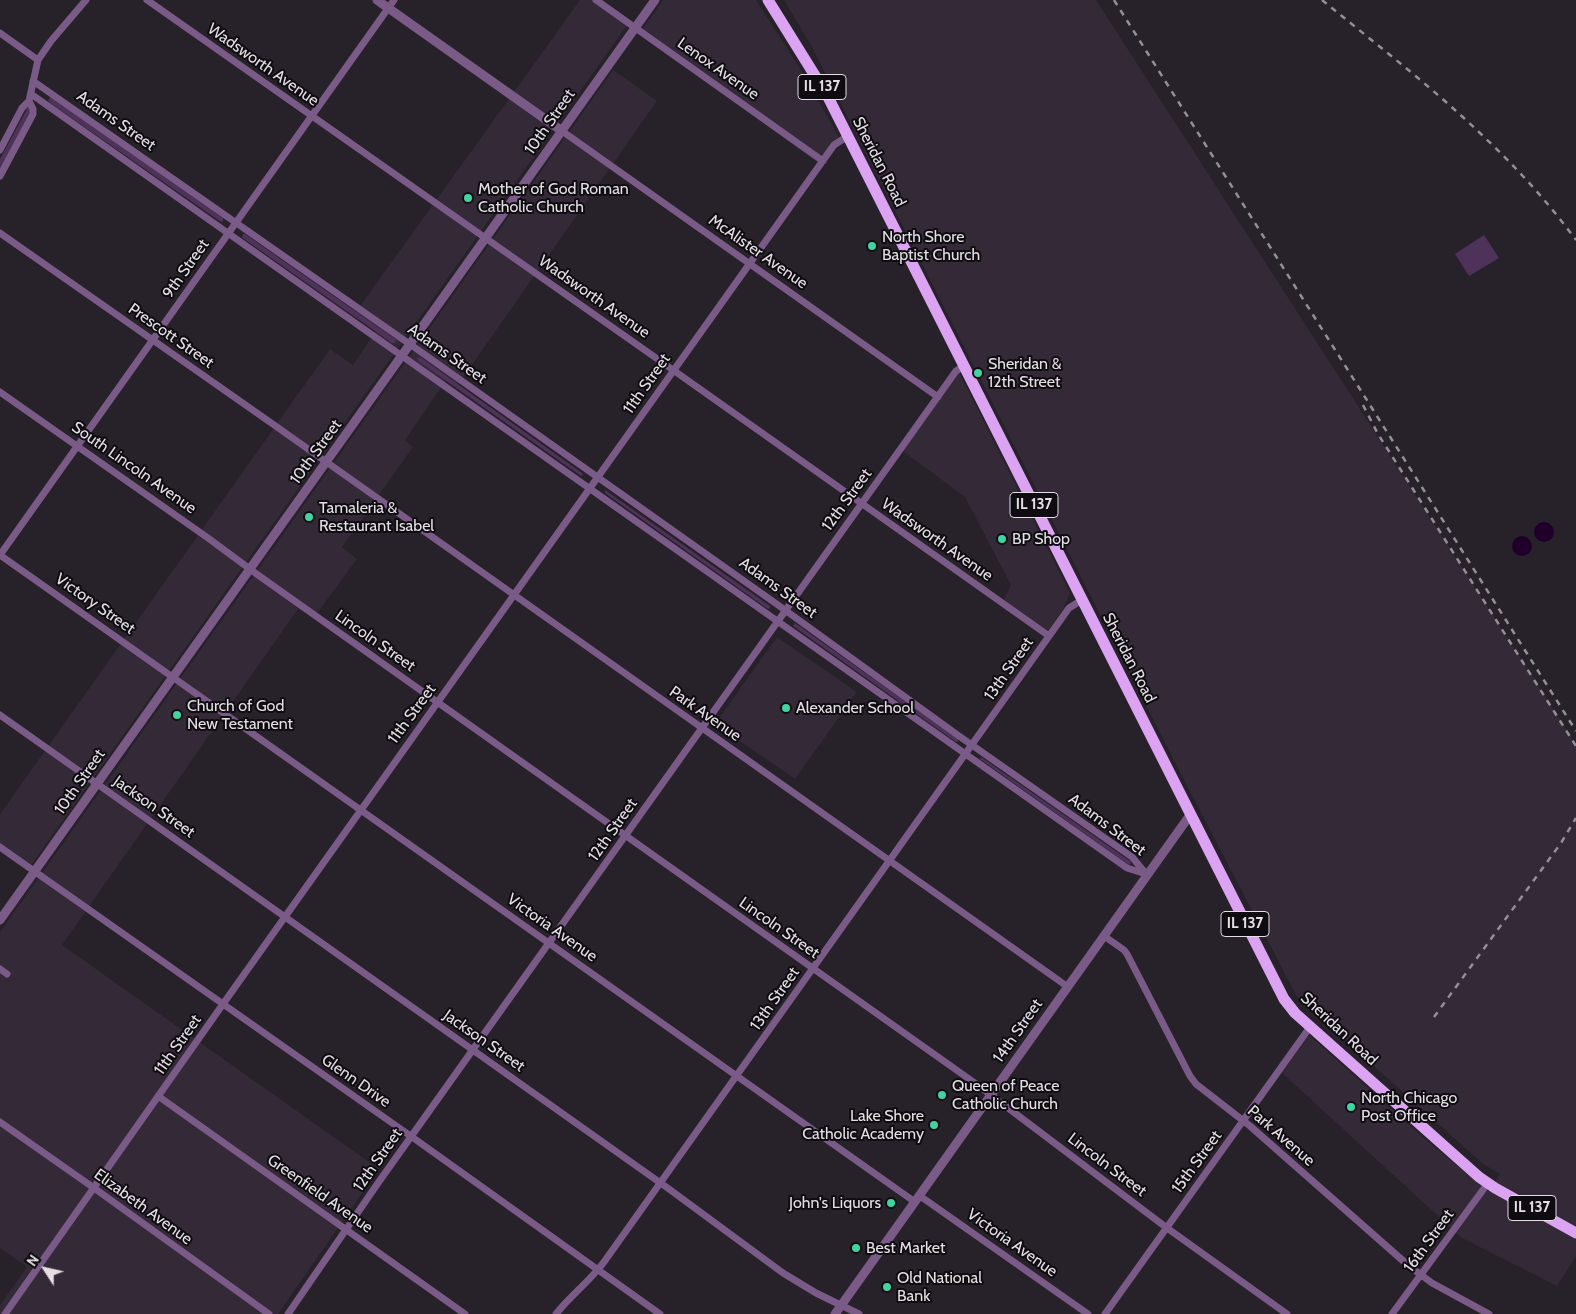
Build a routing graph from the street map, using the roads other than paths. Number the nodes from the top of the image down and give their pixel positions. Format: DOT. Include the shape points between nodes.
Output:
graph roads {
  1 [pos="86,0"];
  2 [pos="147,0"];
  3 [pos="377,0"];
  4 [pos="394,0"];
  5 [pos="596,0"];
  6 [pos="654,0"];
  7 [pos="768,0"];
  8 [pos="388,8"];
  9 [pos="635,28"];
  10 [pos="0,33"];
  11 [pos="38,60"];
  12 [pos="33,81"];
  13 [pos="30,97"];
  14 [pos="312,116"];
  15 [pos="562,130"];
  16 [pos="848,136"];
  17 [pos="0,150"];
  18 [pos="823,161"];
  19 [pos="0,176"];
  20 [pos="236,222"];
  21 [pos="229,232"];
  22 [pos="0,233"];
  23 [pos="486,238"];
  24 [pos="750,263"];
  25 [pos="153,340"];
  26 [pos="410,345"];
  27 [pos="403,355"];
  28 [pos="964,366"];
  29 [pos="674,370"];
  30 [pos="0,392"];
  31 [pos="938,397"];
  32 [pos="78,445"];
  33 [pos="326,462"];
  34 [pos="597,478"];
  35 [pos="590,488"];
  36 [pos="862,504"];
  37 [pos="0,555"];
  38 [pos="250,569"];
  39 [pos="514,595"];
  40 [pos="1082,600"];
  41 [pos="785,610"];
  42 [pos="778,620"];
  43 [pos="1049,636"];
  44 [pos="174,676"];
  45 [pos="438,703"];
  46 [pos="0,715"];
  47 [pos="702,728"];
  48 [pos="972,745"];
  49 [pos="966,754"];
  50 [pos="97,784"];
  51 [pos="362,809"];
  52 [pos="1190,815"];
  53 [pos="626,836"];
  54 [pos="0,847"];
  55 [pos="889,861"];
  56 [pos="35,871"];
  57 [pos="1147,875"];
  58 [pos="286,917"];
  59 [pos="0,920"];
  60 [pos="1104,936"];
  61 [pos="549,943"];
  62 [pos="0,969"];
  63 [pos="813,969"];
  64 [pos="7,974"];
  65 [pos="1068,987"];
  66 [pos="223,1004"];
  67 [pos="1310,1027"];
  68 [pos="473,1050"];
  69 [pos="737,1076"];
  70 [pos="991,1095"];
  71 [pos="158,1096"];
  72 [pos="1243,1121"];
  73 [pos="0,1122"];
  74 [pos="412,1137"];
  75 [pos="1488,1183"];
  76 [pos="661,1184"];
  77 [pos="94,1188"];
  78 [pos="917,1199"];
  79 [pos="1167,1228"];
  80 [pos="346,1230"];
  81 [pos="1576,1233"];
  82 [pos="598,1270"];
  83 [pos="1421,1275"];
  84 [pos="842,1305"];
  85 [pos="5,1314"];
  86 [pos="269,1314"];
  87 [pos="288,1314"];
  88 [pos="465,1314"];
  89 [pos="556,1314"];
  90 [pos="660,1314"];
  91 [pos="835,1314"];
  92 [pos="859,1314"];
  93 [pos="1088,1314"];
  94 [pos="1105,1314"];
  95 [pos="1287,1314"];
  96 [pos="1392,1314"];
  97 [pos="1489,1314"];
  1 -- 11 [label="street"];
  2 -- 14 [label="street, Wadsworth Avenue"];
  3 -- 8 [label="street"];
  4 -- 8 [label="street, 9th Street"];
  5 -- 9 [label="street, Lenox Avenue"];
  6 -- 9 [label="street, 10th Street"];
  7 -- 16 [label="highway, Sheridan Road / IL 137" via="827,95"];
  8 -- 14 [label="street, 9th Street"];
  8 -- 15 [label="street"];
  9 -- 15 [label="street, 10th Street"];
  9 -- 18 [label="street, Lenox Avenue"];
  10 -- 11 [label="street"];
  11 -- 12 [label="street"];
  12 -- 13 [label="street"];
  12 -- 20 [label="street, Adams Street"];
  13 -- 17 [label="street"];
  13 -- 19 [label="street" via="32,114"];
  13 -- 21 [label="street, Adams Street"];
  14 -- 20 [label="street, 9th Street"];
  14 -- 23 [label="street, Wadsworth Avenue"];
  15 -- 23 [label="street, 10th Street"];
  15 -- 24 [label="street, McAlister Avenue"];
  16 -- 18 [label="street, 11th Street" via="834,145"];
  16 -- 28 [label="highway, Sheridan Road / IL 137"];
  18 -- 24 [label="street, 11th Street"];
  20 -- 21 [label="street, 9th Street"];
  20 -- 26 [label="street, Adams Street"];
  21 -- 25 [label="street, 9th Street"];
  21 -- 27 [label="street, Adams Street"];
  22 -- 25 [label="street, Prescott Street"];
  23 -- 26 [label="street, 10th Street"];
  23 -- 29 [label="street, Wadsworth Avenue"];
  24 -- 29 [label="street, 11th Street"];
  24 -- 31 [label="street, McAlister Avenue"];
  25 -- 32 [label="street, 9th Street"];
  25 -- 33 [label="street, Prescott Street"];
  26 -- 27 [label="street, 10th Street"];
  26 -- 34 [label="street, Adams Street"];
  27 -- 33 [label="street, 10th Street"];
  27 -- 35 [label="street, Adams Street"];
  28 -- 31 [label="street, 12th Street" via="956,371"];
  28 -- 40 [label="highway, Sheridan Road / IL 137"];
  29 -- 34 [label="street, 11th Street"];
  29 -- 36 [label="street, Wadsworth Avenue"];
  30 -- 32 [label="street, South Lincoln Avenue"];
  31 -- 36 [label="street, 12th Street"];
  32 -- 37 [label="street, 9th Street"];
  32 -- 38 [label="street, South Lincoln Avenue"];
  33 -- 38 [label="street, 10th Street"];
  33 -- 39 [label="street, Park Avenue"];
  34 -- 35 [label="street, 11th Street"];
  34 -- 41 [label="street, Adams Street"];
  35 -- 39 [label="street, 11th Street"];
  35 -- 42 [label="street, Adams Street"];
  36 -- 41 [label="street, 12th Street"];
  36 -- 43 [label="street, Wadsworth Avenue"];
  37 -- 44 [label="street, Victory Street"];
  38 -- 44 [label="street, 10th Street"];
  38 -- 45 [label="street, Lincoln Street"];
  39 -- 45 [label="street, 11th Street"];
  39 -- 47 [label="street, Park Avenue"];
  40 -- 43 [label="street, 13th Street" via="1069,608"];
  40 -- 52 [label="highway, Sheridan Road / IL 137"];
  41 -- 42 [label="street, 12th Street"];
  41 -- 48 [label="street, Adams Street"];
  42 -- 47 [label="street, 12th Street"];
  42 -- 49 [label="street, Adams Street"];
  43 -- 48 [label="street, 13th Street"];
  44 -- 50 [label="street, 10th Street"];
  44 -- 51 [label="street, Victoria Avenue"];
  45 -- 51 [label="street, 11th Street"];
  45 -- 53 [label="street, Lincoln Street"];
  46 -- 50 [label="street, Jackson Street"];
  47 -- 53 [label="street, 12th Street"];
  47 -- 55 [label="street, Park Avenue"];
  48 -- 49 [label="street, 13th Street"];
  48 -- 57 [label="street, Adams Street" via="1132,857"];
  49 -- 55 [label="street, 13th Street"];
  49 -- 57 [label="street, Adams Street" via="1127,868"];
  50 -- 56 [label="street, 10th Street"];
  50 -- 58 [label="street, Jackson Street"];
  51 -- 58 [label="street, 11th Street"];
  51 -- 61 [label="street, Victoria Avenue"];
  52 -- 57 [label="street, 14th Street"];
  52 -- 67 [label="highway, Sheridan Road / IL 137" via="1284,999"];
  53 -- 61 [label="street, 12th Street"];
  53 -- 63 [label="street, Lincoln Street"];
  54 -- 56 [label="street, Glenn Drive"];
  55 -- 63 [label="street, 13th Street"];
  55 -- 65 [label="street, Park Avenue"];
  56 -- 59 [label="street, 10th Street"];
  56 -- 66 [label="street, Glenn Drive"];
  57 -- 60 [label="street, 14th Street"];
  58 -- 66 [label="street, 11th Street"];
  58 -- 68 [label="street, Jackson Street"];
  60 -- 65 [label="street, 14th Street"];
  60 -- 72 [label="street, Park Avenue" via="1127,954 1196,1084"];
  61 -- 68 [label="street, 12th Street"];
  61 -- 69 [label="street, Victoria Avenue"];
  62 -- 64 [label="street"];
  63 -- 69 [label="street, 13th Street"];
  63 -- 70 [label="street, Lincoln Street"];
  65 -- 70 [label="street, 14th Street"];
  66 -- 71 [label="street, 11th Street"];
  66 -- 74 [label="street, Glenn Drive"];
  67 -- 72 [label="street, 15th Street"];
  67 -- 75 [label="highway, Sheridan Road / IL 137"];
  68 -- 74 [label="street, 12th Street"];
  68 -- 76 [label="street, Jackson Street"];
  69 -- 76 [label="street, 13th Street"];
  69 -- 78 [label="street, Victoria Avenue"];
  70 -- 78 [label="street, 14th Street"];
  70 -- 79 [label="street, Lincoln Street"];
  71 -- 77 [label="street, 11th Street"];
  71 -- 80 [label="street, Greenfield Avenue"];
  72 -- 79 [label="street, 15th Street"];
  72 -- 83 [label="street, Park Avenue"];
  73 -- 77 [label="street, Elizabeth Avenue"];
  74 -- 80 [label="street, 12th Street"];
  74 -- 82 [label="street, Glenn Drive"];
  75 -- 81 [label="highway, Sheridan Road / IL 137"];
  75 -- 83 [label="street, 16th Street"];
  76 -- 82 [label="street, 13th Street"];
  76 -- 84 [label="street, Jackson Street" via="783,1273"];
  77 -- 85 [label="street, 11th Street"];
  77 -- 86 [label="street, Elizabeth Avenue"];
  78 -- 84 [label="street, 14th Street"];
  78 -- 93 [label="street, Victoria Avenue"];
  79 -- 94 [label="street, 15th Street"];
  79 -- 95 [label="street, Lincoln Street"];
  80 -- 87 [label="street, 12th Street"];
  80 -- 88 [label="street, Greenfield Avenue"];
  82 -- 89 [label="street, 13th Street"];
  82 -- 90 [label="street, Glenn Drive"];
  83 -- 96 [label="street, 16th Street"];
  83 -- 97 [label="street, Park Avenue"];
  84 -- 91 [label="street, 14th Street"];
  84 -- 92 [label="street, Jackson Street"];
}
